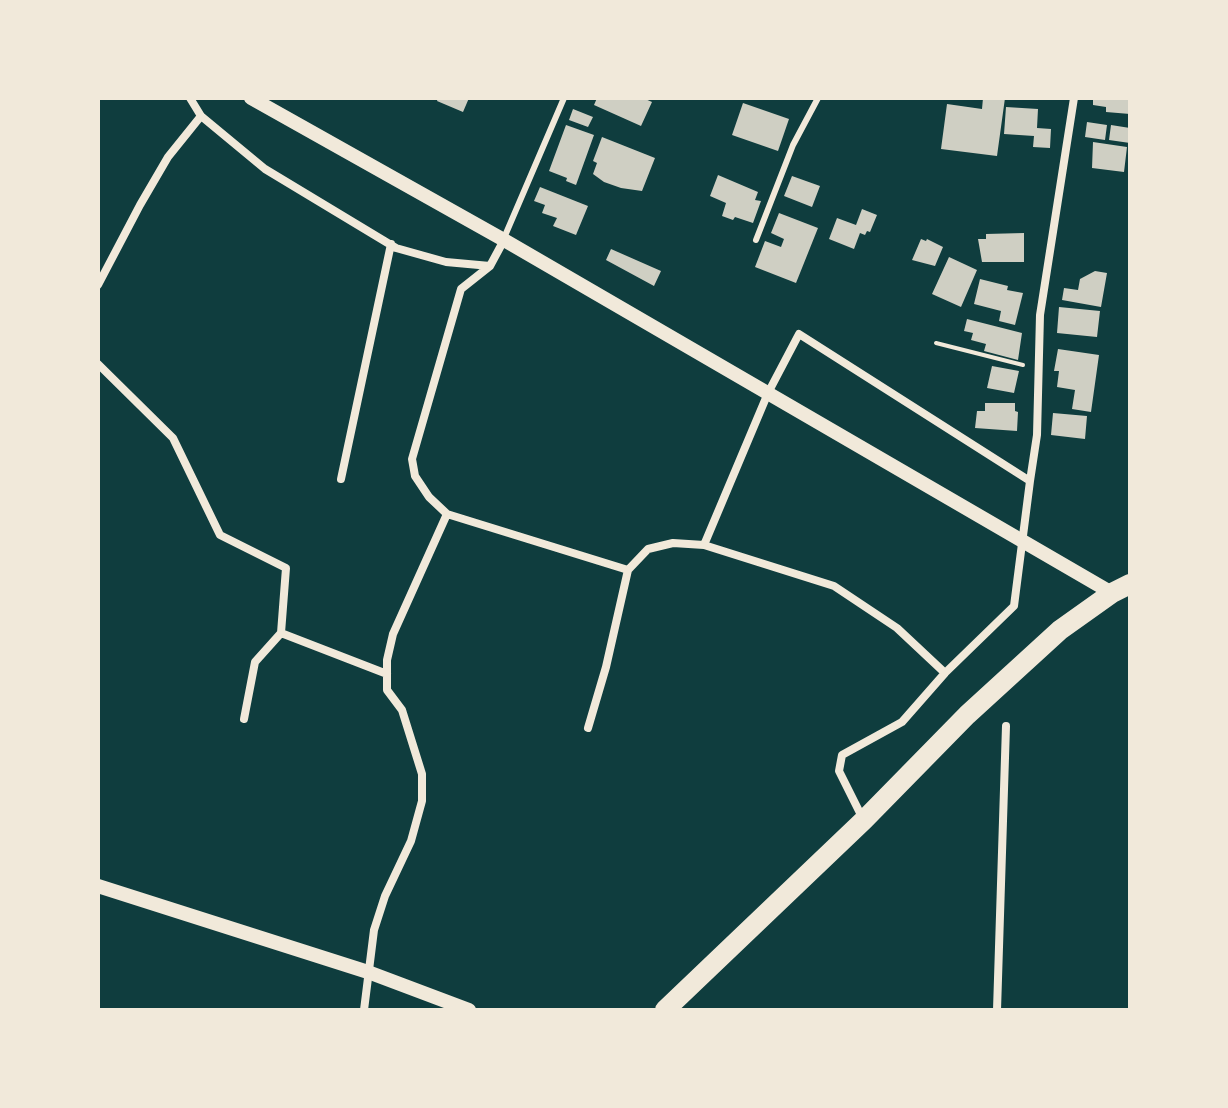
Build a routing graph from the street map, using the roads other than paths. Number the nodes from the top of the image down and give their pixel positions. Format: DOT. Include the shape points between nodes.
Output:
graph roads {
  1 [pos="190,98"];
  2 [pos="251,98"];
  3 [pos="564,98"];
  4 [pos="818,98"];
  5 [pos="1074,98"];
  6 [pos="201,116"];
  7 [pos="504,240"];
  8 [pos="756,240"];
  9 [pos="391,244"];
  10 [pos="490,266"];
  11 [pos="98,285"];
  12 [pos="98,364"];
  13 [pos="768,393"];
  14 [pos="341,479"];
  15 [pos="1030,481"];
  16 [pos="447,514"];
  17 [pos="704,545"];
  18 [pos="628,570"];
  19 [pos="1121,588"];
  20 [pos="281,633"];
  21 [pos="945,673"];
  22 [pos="387,674"];
  23 [pos="244,719"];
  24 [pos="1006,726"];
  25 [pos="588,728"];
  26 [pos="864,820"];
  27 [pos="98,886"];
  28 [pos="368,972"];
  29 [pos="364,1010"];
  30 [pos="469,1010"];
  31 [pos="665,1010"];
  32 [pos="997,1010"];
  1 -- 6 [label="street"];
  2 -- 7 [label="street"];
  3 -- 7 [label="lane"];
  4 -- 8 [label="lane" via="793,145"];
  5 -- 15 [label="street" via="1040,315 1037,435"];
  6 -- 9 [label="street" via="265,169"];
  6 -- 11 [label="street" via="168,157"];
  7 -- 10 [label="street"];
  7 -- 13 [label="street"];
  9 -- 10 [label="street" via="446,262"];
  9 -- 14 [label="street"];
  10 -- 16 [label="street" via="461,289 412,459 415,476"];
  12 -- 20 [label="street" via="173,438 220,535 286,568"];
  13 -- 15 [label="street" via="799,334"];
  13 -- 17 [label="street"];
  13 -- 19 [label="street"];
  15 -- 21 [label="street" via="1014,606"];
  16 -- 18 [label="street"];
  16 -- 22 [label="street" via="393,634"];
  17 -- 18 [label="street" via="673,543 648,549"];
  17 -- 21 [label="street" via="834,586 897,628"];
  18 -- 25 [label="street"];
  19 -- 26 [label="main road" via="1060,630"];
  20 -- 22 [label="street"];
  20 -- 23 [label="street" via="255,662"];
  21 -- 26 [label="street" via="902,722 842,755 839,771"];
  22 -- 28 [label="street" via="387,690 402,710 422,774 422,801 374,930"];
  24 -- 32 [label="street"];
  26 -- 31 [label="main road"];
  27 -- 28 [label="street"];
  28 -- 29 [label="street"];
  28 -- 30 [label="street"];
}
